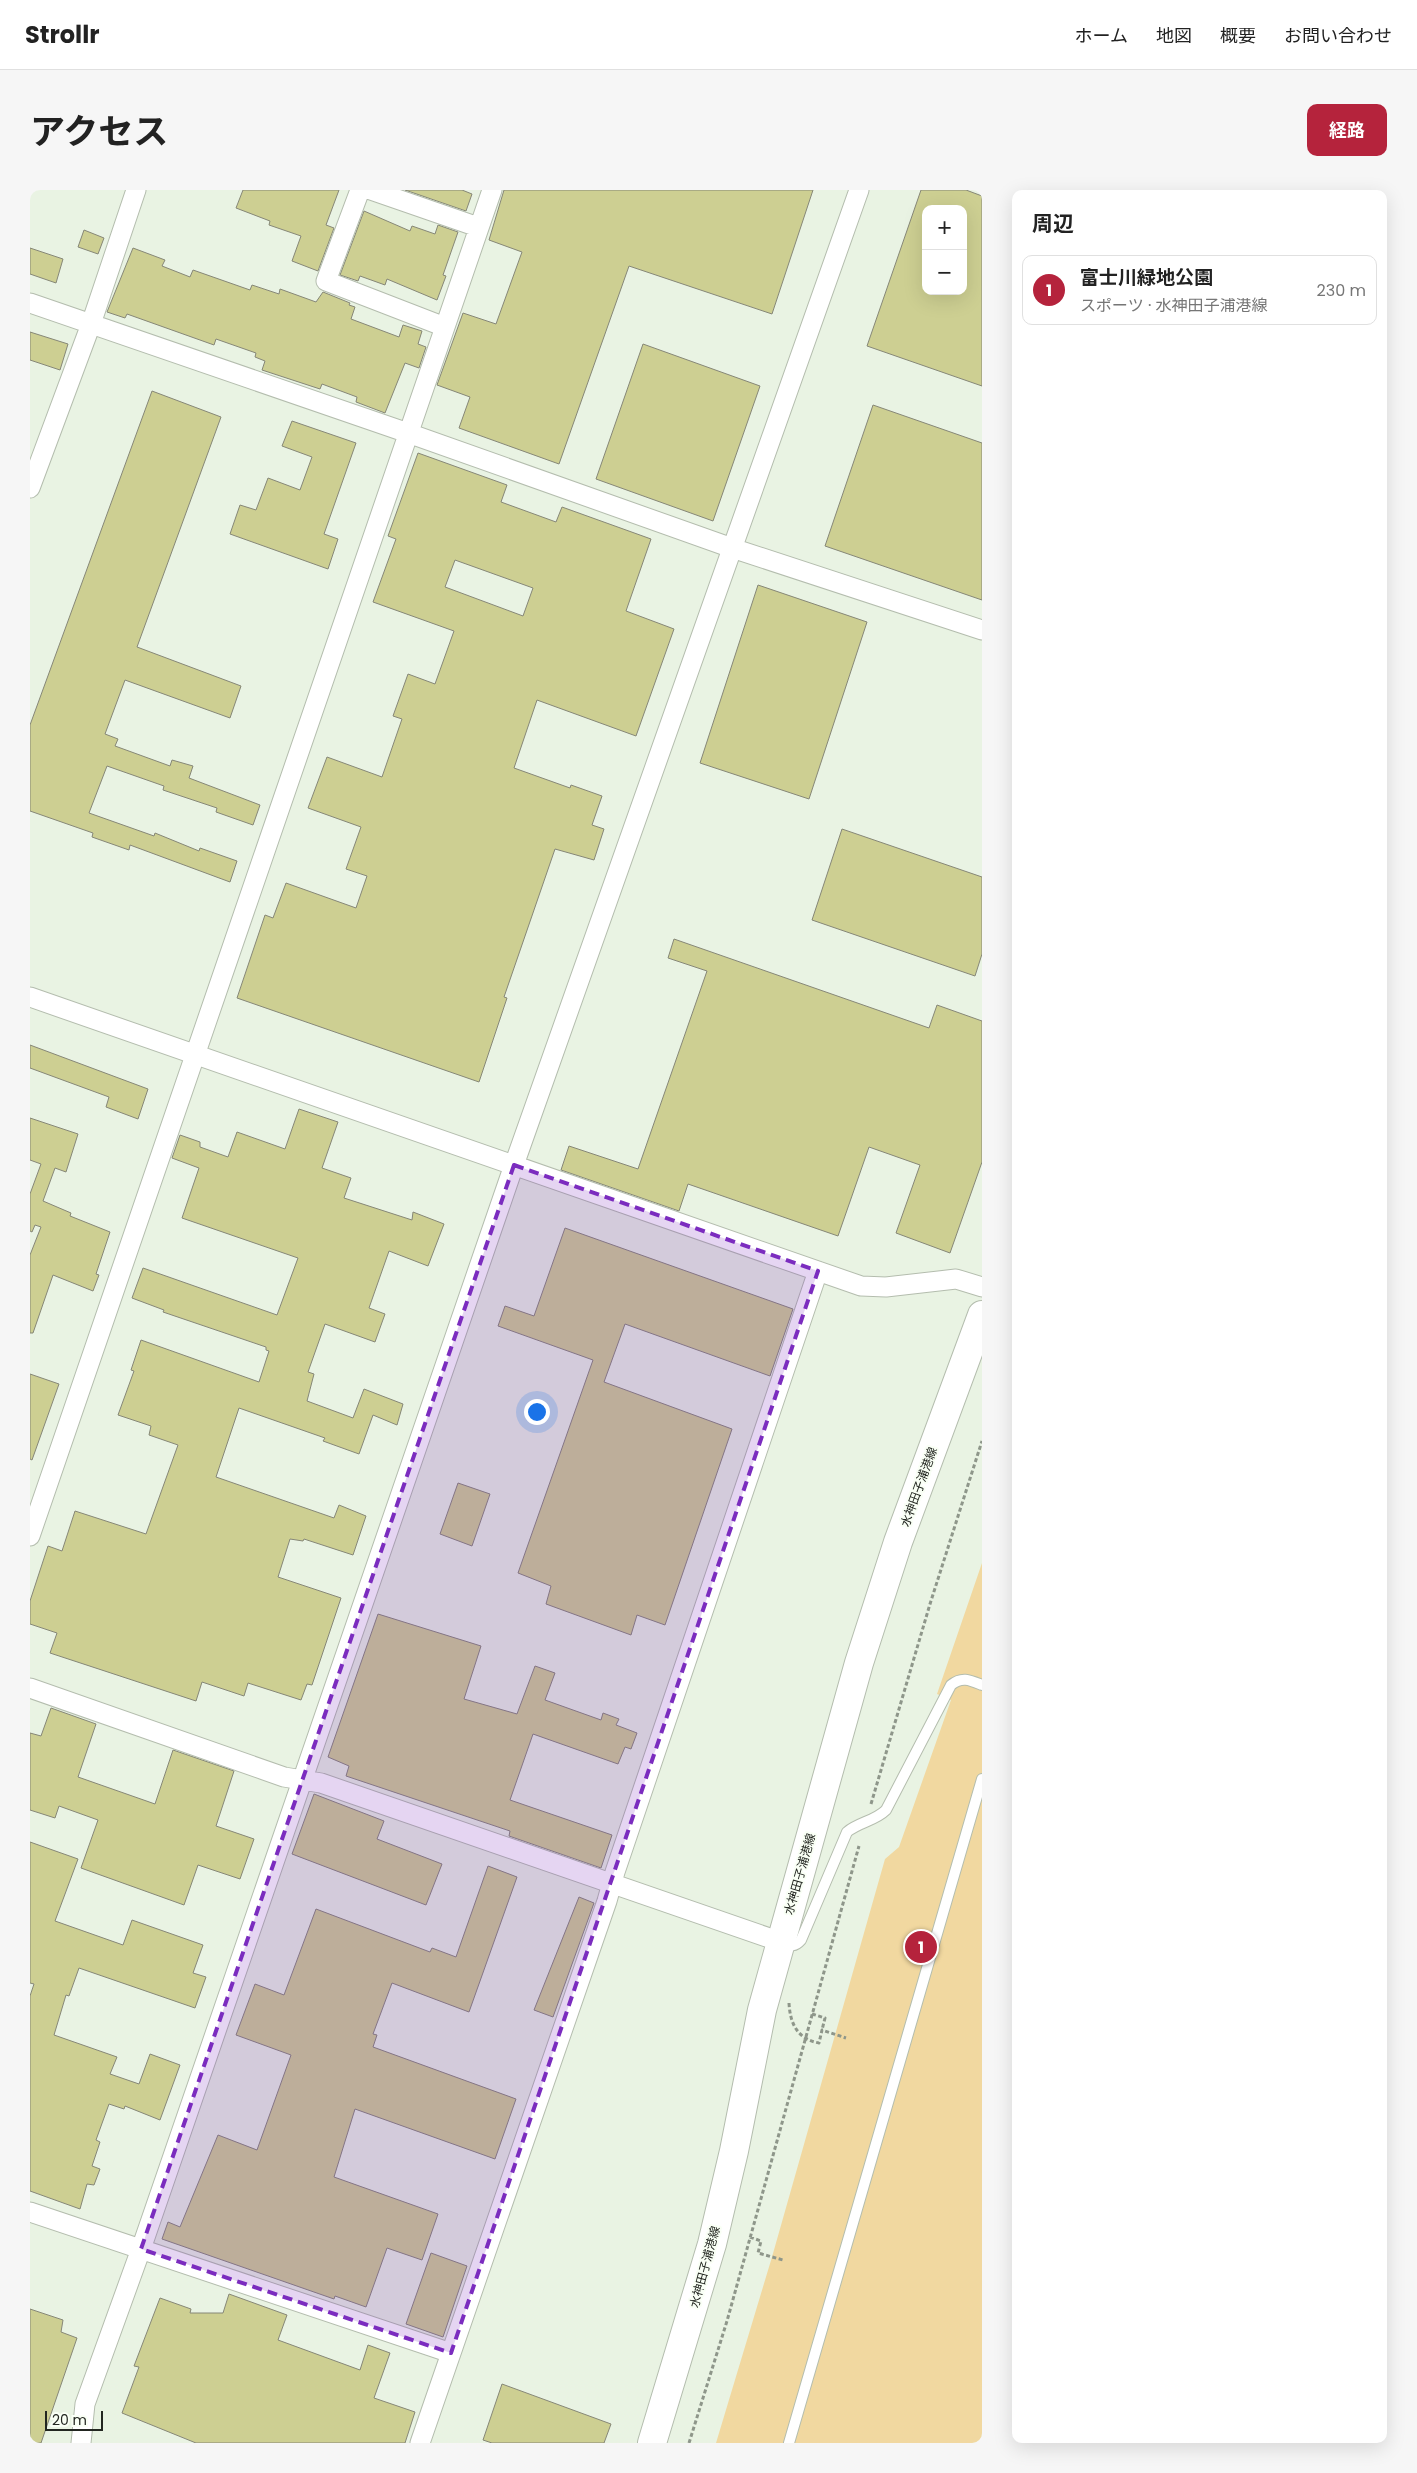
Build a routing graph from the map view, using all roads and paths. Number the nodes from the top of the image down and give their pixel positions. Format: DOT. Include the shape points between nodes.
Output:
graph roads {
  1 [pos="136,190"];
  2 [pos="360,190"];
  3 [pos="371,190"];
  4 [pos="492,190"];
  5 [pos="859,190"];
  6 [pos="478,227"];
  7 [pos="30,303"];
  8 [pos="91,324"];
  9 [pos="445,327"];
  10 [pos="408,433"];
  11 [pos="30,488"];
  12 [pos="732,548"];
  13 [pos="982,630"];
  14 [pos="30,997"];
  15 [pos="195,1055"];
  16 [pos="514,1165"];
  17 [pos="818,1271"];
  18 [pos="982,1287"];
  19 [pos="982,1315"];
  20 [pos="982,1441"];
  21 [pos="30,1536"];
  22 [pos="982,1685"];
  23 [pos="30,1688"];
  24 [pos="302,1780"];
  25 [pos="982,1780"];
  26 [pos="874,1796"];
  27 [pos="858,1848"];
  28 [pos="612,1885"];
  29 [pos="780,1942"];
  30 [pos="789,1998"];
  31 [pos="812,2014"];
  32 [pos="822,2030"];
  33 [pos="805,2038"];
  34 [pos="846,2038"];
  35 [pos="30,2212"];
  36 [pos="750,2237"];
  37 [pos="141,2249"];
  38 [pos="783,2260"];
  39 [pos="452,2353"];
  40 [pos="81,2443"];
  41 [pos="420,2443"];
  42 [pos="652,2443"];
  43 [pos="689,2443"];
  44 [pos="789,2443"];
  1 -- 8 [label="street"];
  2 -- 9 [label="street" via="326,281"];
  3 -- 6 [label="street"];
  4 -- 6 [label="street"];
  5 -- 12 [label="street"];
  6 -- 9 [label="street"];
  7 -- 8 [label="street"];
  8 -- 10 [label="street"];
  8 -- 11 [label="street"];
  9 -- 10 [label="street"];
  10 -- 12 [label="street"];
  10 -- 15 [label="street"];
  12 -- 13 [label="street"];
  12 -- 16 [label="street"];
  14 -- 15 [label="street"];
  15 -- 16 [label="street"];
  15 -- 21 [label="street"];
  16 -- 17 [label="street"];
  16 -- 24 [label="street"];
  17 -- 18 [label="street" via="873,1288 951,1279"];
  17 -- 28 [label="street"];
  19 -- 29 [label="main road, 水神田子浦港線" via="880,1596"];
  20 -- 26 [label="path"];
  22 -- 29 [label="lane" via="967,1679 957,1680 951,1685 886,1810 847,1832 801,1940 792,1946"];
  23 -- 24 [label="street" via="284,1777"];
  24 -- 28 [label="street" via="321,1783"];
  24 -- 37 [label="street"];
  25 -- 44 [label="lane"];
  27 -- 31 [label="path"];
  28 -- 29 [label="street"];
  28 -- 39 [label="street"];
  29 -- 42 [label="main road, 水神田子浦港線" via="760,2017 712,2244"];
  30 -- 33 [label="path" via="792,2024"];
  31 -- 32 [label="path" via="825,2018"];
  31 -- 33 [label="path"];
  32 -- 33 [label="path" via="819,2043"];
  32 -- 34 [label="path"];
  33 -- 36 [label="path"];
  35 -- 37 [label="street"];
  36 -- 38 [label="path" via="761,2241 758,2253"];
  36 -- 43 [label="path"];
  37 -- 39 [label="street"];
  37 -- 40 [label="street" via="85,2404"];
  39 -- 41 [label="street"];
}
